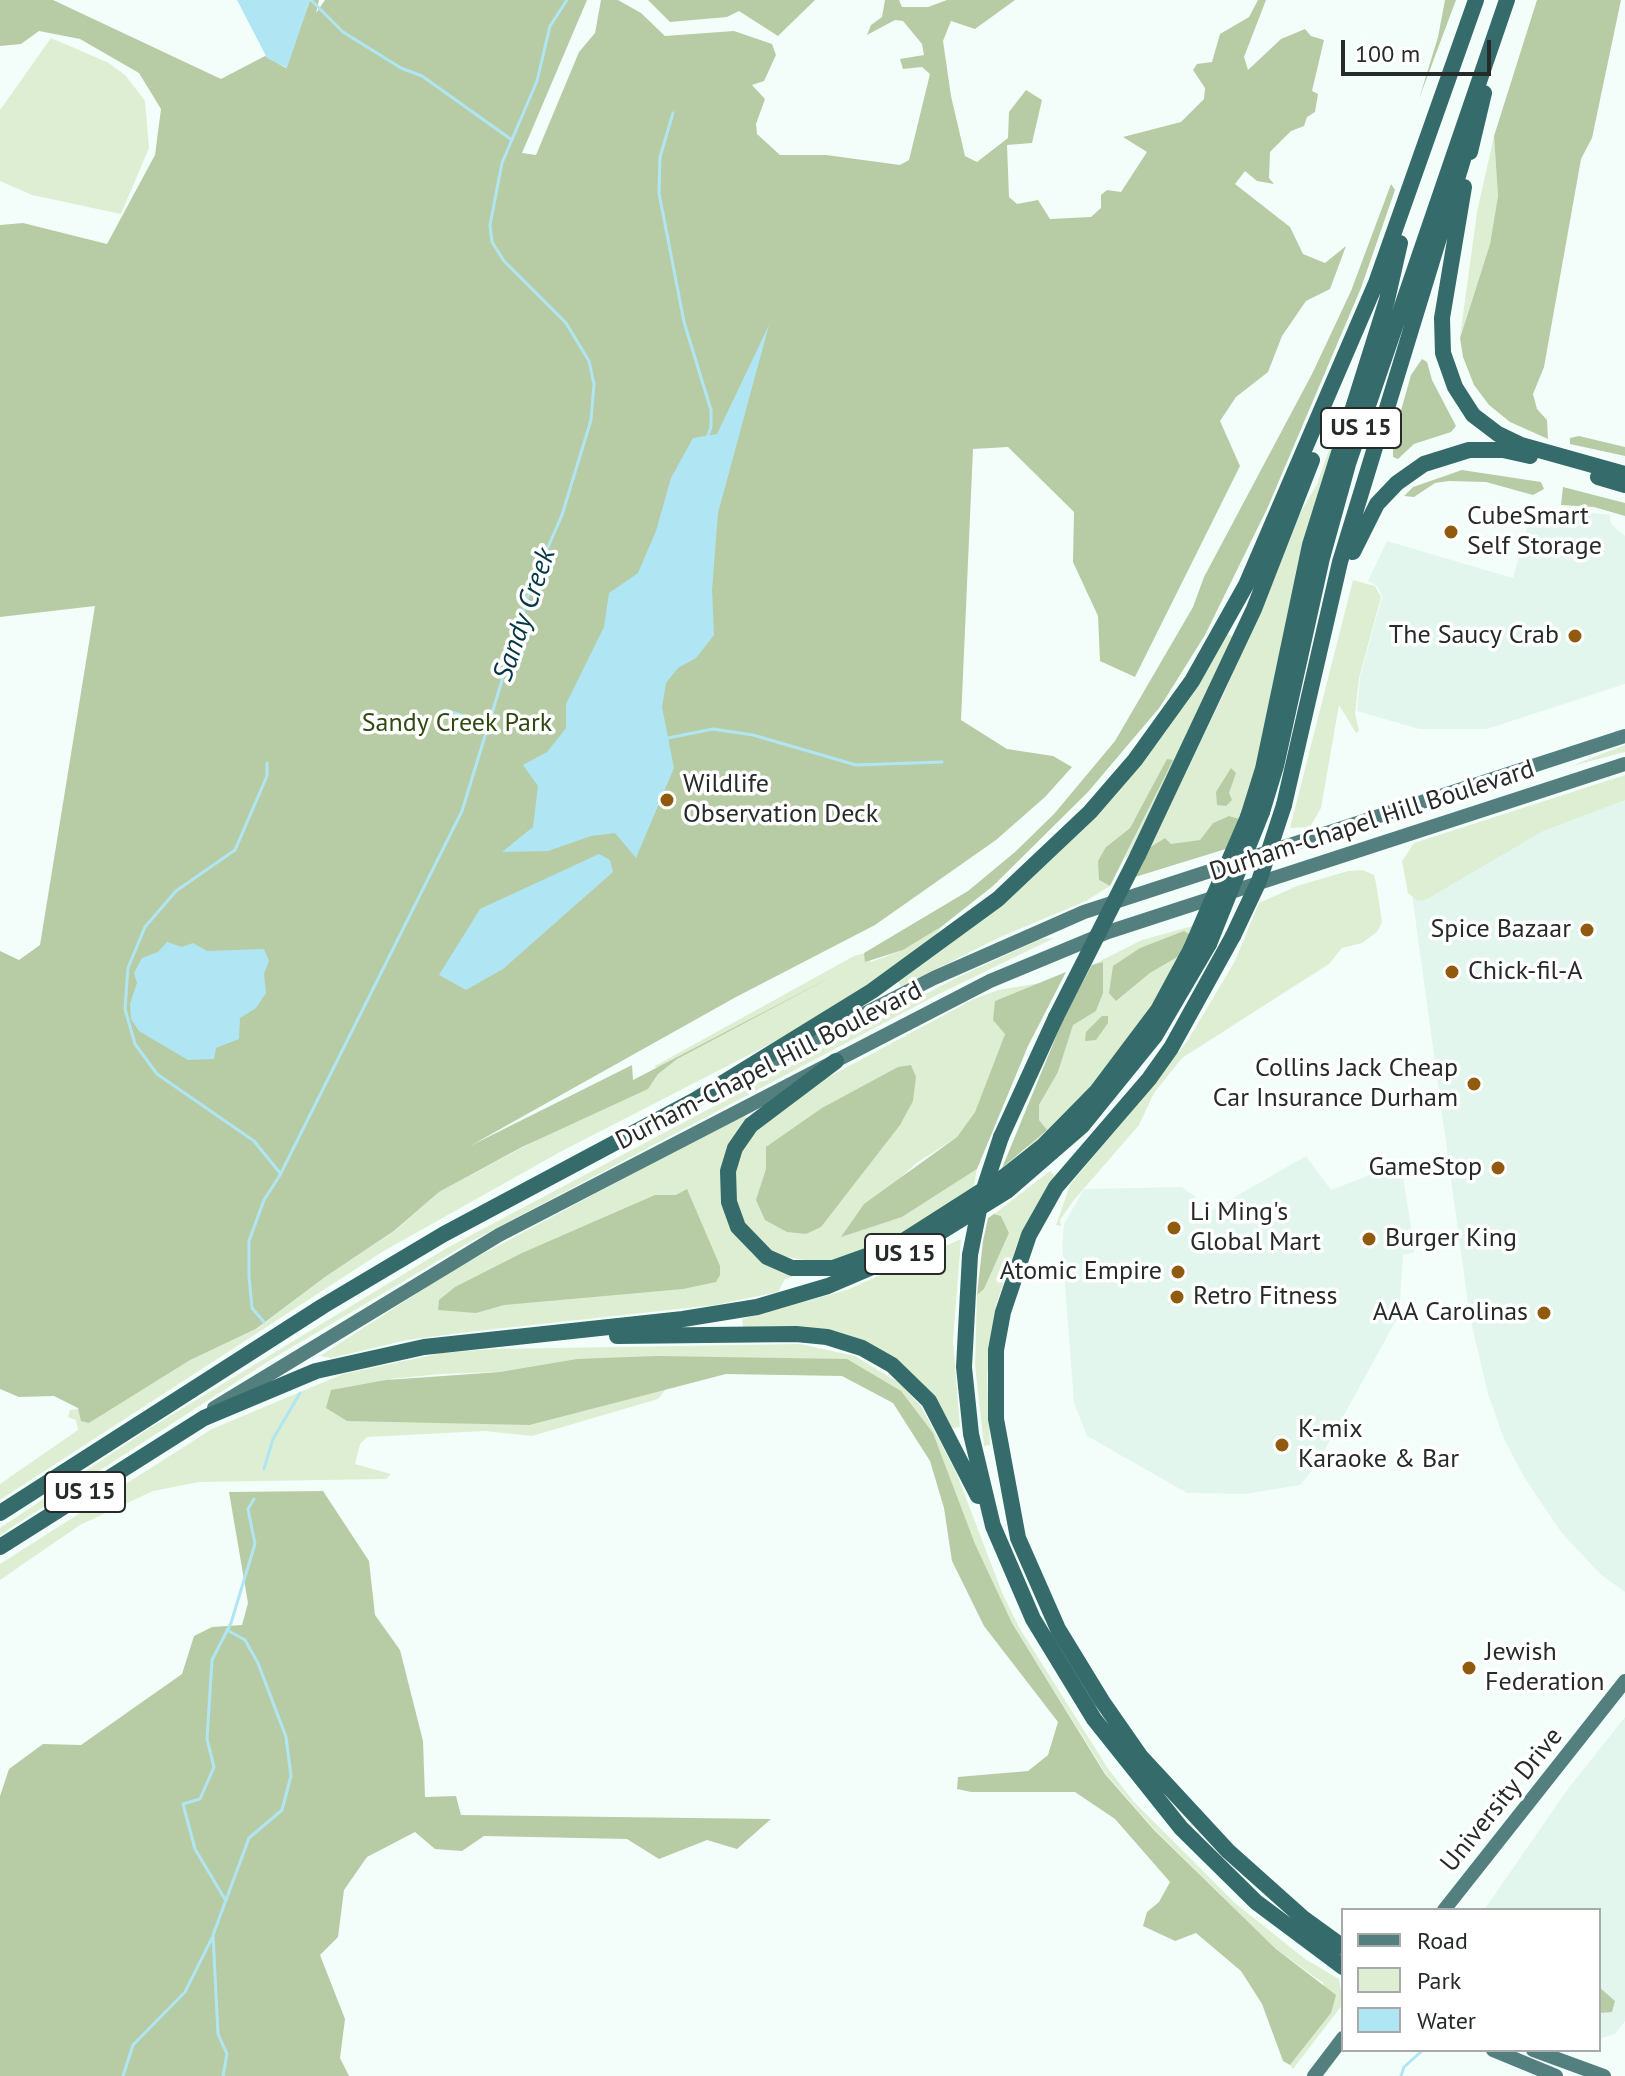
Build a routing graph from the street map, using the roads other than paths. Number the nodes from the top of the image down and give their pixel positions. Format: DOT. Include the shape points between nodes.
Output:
graph roads {
  1 [pos="1476,0"];
  2 [pos="1507,0"];
  3 [pos="1488,52"];
  4 [pos="1484,93"];
  5 [pos="1406,202"];
  6 [pos="1359,322"];
  7 [pos="1625,474"];
  8 [pos="1625,485"];
  9 [pos="1306,715"];
  10 [pos="1625,736"];
  11 [pos="1625,764"];
  12 [pos="1255,814"];
  13 [pos="836,1061"];
  14 [pos="695,1100"];
  15 [pos="475,1340"];
  16 [pos="170,1437"];
  17 [pos="0,1513"];
  18 [pos="993,1526"];
  19 [pos="0,1547"];
  20 [pos="1625,1681"];
  21 [pos="1446,1908"];
  22 [pos="1341,1945"];
  23 [pos="1341,1966"];
  24 [pos="1341,2041"];
  25 [pos="1498,2052"];
  26 [pos="1538,2052"];
  27 [pos="1314,2076"];
  28 [pos="1556,2076"];
  29 [pos="1604,2076"];
  1 -- 5 [label="highway, US 15"];
  2 -- 3 [label="highway, US 15"];
  3 -- 4 [label="highway"];
  3 -- 12 [label="highway, US 15" via="1345,477"];
  4 -- 7 [label="highway" via="1442,318 1448,371 1473,415 1498,434"];
  4 -- 9 [label="highway" via="1340,562"];
  5 -- 6 [label="highway, US 15"];
  5 -- 12 [label="highway" via="1387,300 1310,545"];
  6 -- 14 [label="highway, US 15" via="1228,620 1135,760 1090,812 998,899 872,991"];
  6 -- 18 [label="highway, bridge" via="1307,477 1254,609 1056,1017 1001,1137 982,1195 964,1328 968,1411"];
  8 -- 9 [label="highway" via="1523,454 1487,449 1452,453 1410,473 1377,504 1359,537"];
  9 -- 22 [label="highway, bridge" via="1259,881 1233,936 1171,1048 1056,1187 1029,1235 996,1350 996,1419 1022,1549 1058,1629 1102,1701 1141,1757 1217,1840 1274,1894"];
  10 -- 14 [label="main road, Durham-Chapel Hill Boulevard" via="1033,931"];
  11 -- 13 [label="main road, Durham-Chapel Hill Boulevard" via="1108,932 959,995"];
  12 -- 13 [label="highway, bridge" via="1158,1010 1070,1120 961,1207 897,1245 833,1268 792,1268 756,1249 738,1227 729,1202 728,1171 735,1148 751,1125"];
  12 -- 15 [label="highway, US 15, bridge" via="1209,944 1155,1036 1082,1126 1007,1191 922,1245 828,1286 757,1307"];
  13 -- 16 [label="main road, Durham-Chapel Hill Boulevard" via="487,1242"];
  14 -- 17 [label="highway, Durham-Chapel Hill Boulevard / US 15" via="444,1234"];
  15 -- 16 [label="highway, US 15" via="325,1368 242,1400"];
  15 -- 18 [label="highway" via="751,1333 846,1342 892,1365 929,1401"];
  16 -- 19 [label="highway, Durham-Chapel Hill Boulevard / US 15"];
  18 -- 23 [label="highway" via="1055,1660 1126,1762 1181,1828 1256,1902"];
  20 -- 21 [label="main road, University Drive"];
  24 -- 27 [label="main road"];
  25 -- 28 [label="main road"];
  26 -- 29 [label="main road"];
}
